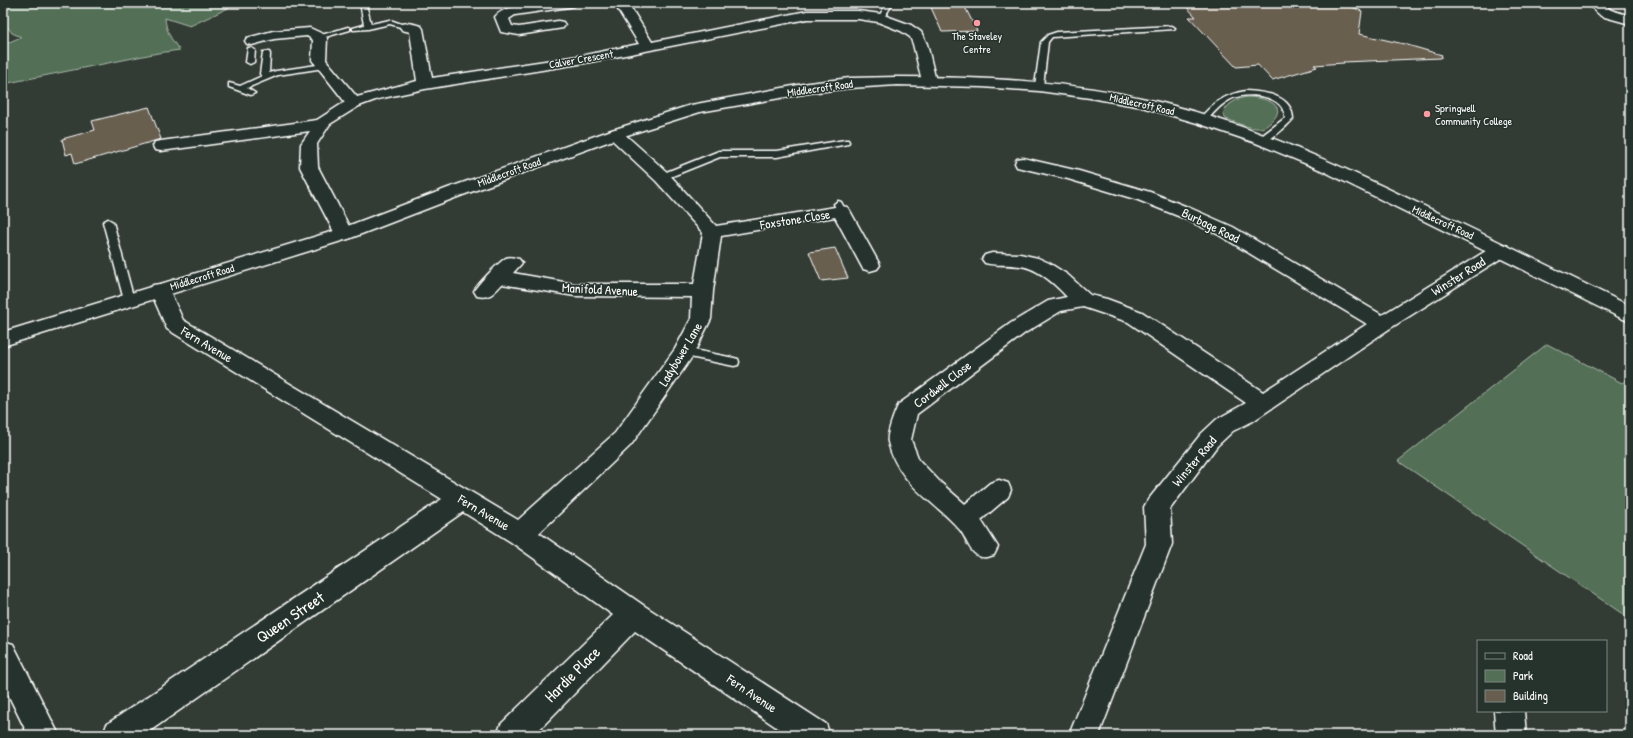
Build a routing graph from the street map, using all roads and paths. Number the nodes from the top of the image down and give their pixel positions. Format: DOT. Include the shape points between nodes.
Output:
graph roads {
  1 [pos="569,3"];
  2 [pos="621,3"];
  3 [pos="890,3"];
  4 [pos="1594,3"];
  5 [pos="364,8"];
  6 [pos="881,18"];
  7 [pos="1630,20"];
  8 [pos="558,25"];
  9 [pos="368,26"];
  10 [pos="408,27"];
  11 [pos="1172,28"];
  12 [pos="318,36"];
  13 [pos="249,47"];
  14 [pos="648,47"];
  15 [pos="266,54"];
  16 [pos="324,66"];
  17 [pos="268,76"];
  18 [pos="928,81"];
  19 [pos="425,84"];
  20 [pos="232,85"];
  21 [pos="1039,86"];
  22 [pos="241,88"];
  23 [pos="251,93"];
  24 [pos="354,103"];
  25 [pos="1203,120"];
  26 [pos="322,124"];
  27 [pos="615,134"];
  28 [pos="1262,140"];
  29 [pos="846,142"];
  30 [pos="162,146"];
  31 [pos="1023,163"];
  32 [pos="662,177"];
  33 [pos="108,222"];
  34 [pos="712,232"];
  35 [pos="344,234"];
  36 [pos="1501,250"];
  37 [pos="992,259"];
  38 [pos="512,263"];
  39 [pos="870,265"];
  40 [pos="160,290"];
  41 [pos="703,291"];
  42 [pos="129,300"];
  43 [pos="1083,300"];
  44 [pos="1630,314"];
  45 [pos="1382,324"];
  46 [pos="3,340"];
  47 [pos="684,352"];
  48 [pos="734,362"];
  49 [pos="1262,403"];
  50 [pos="1000,490"];
  51 [pos="462,499"];
  52 [pos="964,519"];
  53 [pos="520,534"];
  54 [pos="985,547"];
  55 [pos="633,614"];
  56 [pos="3,654"];
  57 [pos="1508,712"];
  58 [pos="44,735"];
  59 [pos="118,735"];
  60 [pos="512,735"];
  61 [pos="815,735"];
  62 [pos="1084,735"];
  63 [pos="1511,735"];
  1 -- 8 [label="street" via="512,12 502,17 506,29 519,31"];
  2 -- 14 [label="street"];
  3 -- 6 [label="lane"];
  4 -- 7 [label="street" via="1606,13"];
  5 -- 9 [label="lane"];
  6 -- 14 [label="street, Calver Crescent" via="858,15 807,15"];
  6 -- 18 [label="street, Calver Crescent" via="916,35"];
  9 -- 10 [label="lane" via="390,22"];
  9 -- 12 [label="lane"];
  10 -- 19 [label="street" via="416,29"];
  11 -- 21 [label="lane" via="1050,36 1045,42"];
  12 -- 13 [label="street" via="310,32 273,35"];
  12 -- 16 [label="street" via="319,60"];
  14 -- 19 [label="street, Calver Crescent"];
  15 -- 17 [label="lane" via="264,74"];
  16 -- 17 [label="lane"];
  16 -- 24 [label="street"];
  17 -- 22 [label="lane"];
  18 -- 21 [label="street, Middlecroft Road"];
  18 -- 27 [label="street, Middlecroft Road" via="850,83 810,88 697,108"];
  19 -- 24 [label="street, Calver Crescent"];
  20 -- 22 [label="lane"];
  21 -- 25 [label="street, Middlecroft Road" via="1144,103"];
  22 -- 23 [label="lane"];
  24 -- 26 [label="street, Calver Crescent"];
  25 -- 28 [label="street, Middlecroft Road"];
  25 -- 28 [label="lane" via="1230,96 1243,93 1271,97 1288,110 1289,119"];
  26 -- 30 [label="street"];
  26 -- 35 [label="street, Calver Crescent" via="309,144 309,167"];
  27 -- 32 [label="street"];
  27 -- 35 [label="street, Middlecroft Road"];
  28 -- 36 [label="street, Middlecroft Road" via="1327,166"];
  29 -- 32 [label="lane" via="777,154 719,154"];
  31 -- 45 [label="street, Burbage Road" via="1144,196 1184,212 1226,231"];
  32 -- 34 [label="street"];
  33 -- 42 [label="lane"];
  34 -- 39 [label="street, Foxstone Close" via="839,207"];
  34 -- 41 [label="street, Ladybower Lane"];
  35 -- 40 [label="street, Middlecroft Road"];
  36 -- 44 [label="street, Middlecroft Road"];
  36 -- 45 [label="street, Winster Road"];
  37 -- 43 [label="street, Cordwell Close" via="1036,263"];
  38 -- 41 [label="street, Manifold Avenue" via="491,284 575,290"];
  40 -- 42 [label="street, Middlecroft Road"];
  40 -- 51 [label="street, Fern Avenue" via="174,324"];
  41 -- 47 [label="street, Ladybower Lane" via="701,319"];
  42 -- 46 [label="street, Middlecroft Road"];
  43 -- 49 [label="street, Cordwell Close" via="1135,316"];
  43 -- 52 [label="street, Cordwell Close" via="1055,306 1018,328 907,410 899,440 909,465"];
  45 -- 49 [label="street, Winster Road"];
  47 -- 48 [label="lane"];
  47 -- 53 [label="street, Ladybower Lane" via="618,445"];
  49 -- 62 [label="street, Winster Road" via="1226,425 1209,440 1157,507 1159,544"];
  50 -- 52 [label="street"];
  51 -- 53 [label="street, Fern Avenue"];
  51 -- 59 [label="street, Queen Street"];
  52 -- 54 [label="street, Cordwell Close"];
  53 -- 55 [label="street, Fern Avenue"];
  55 -- 60 [label="street, Hardie Place"];
  55 -- 61 [label="street, Fern Avenue"];
  56 -- 58 [label="street"];
  57 -- 63 [label="street"];
}
